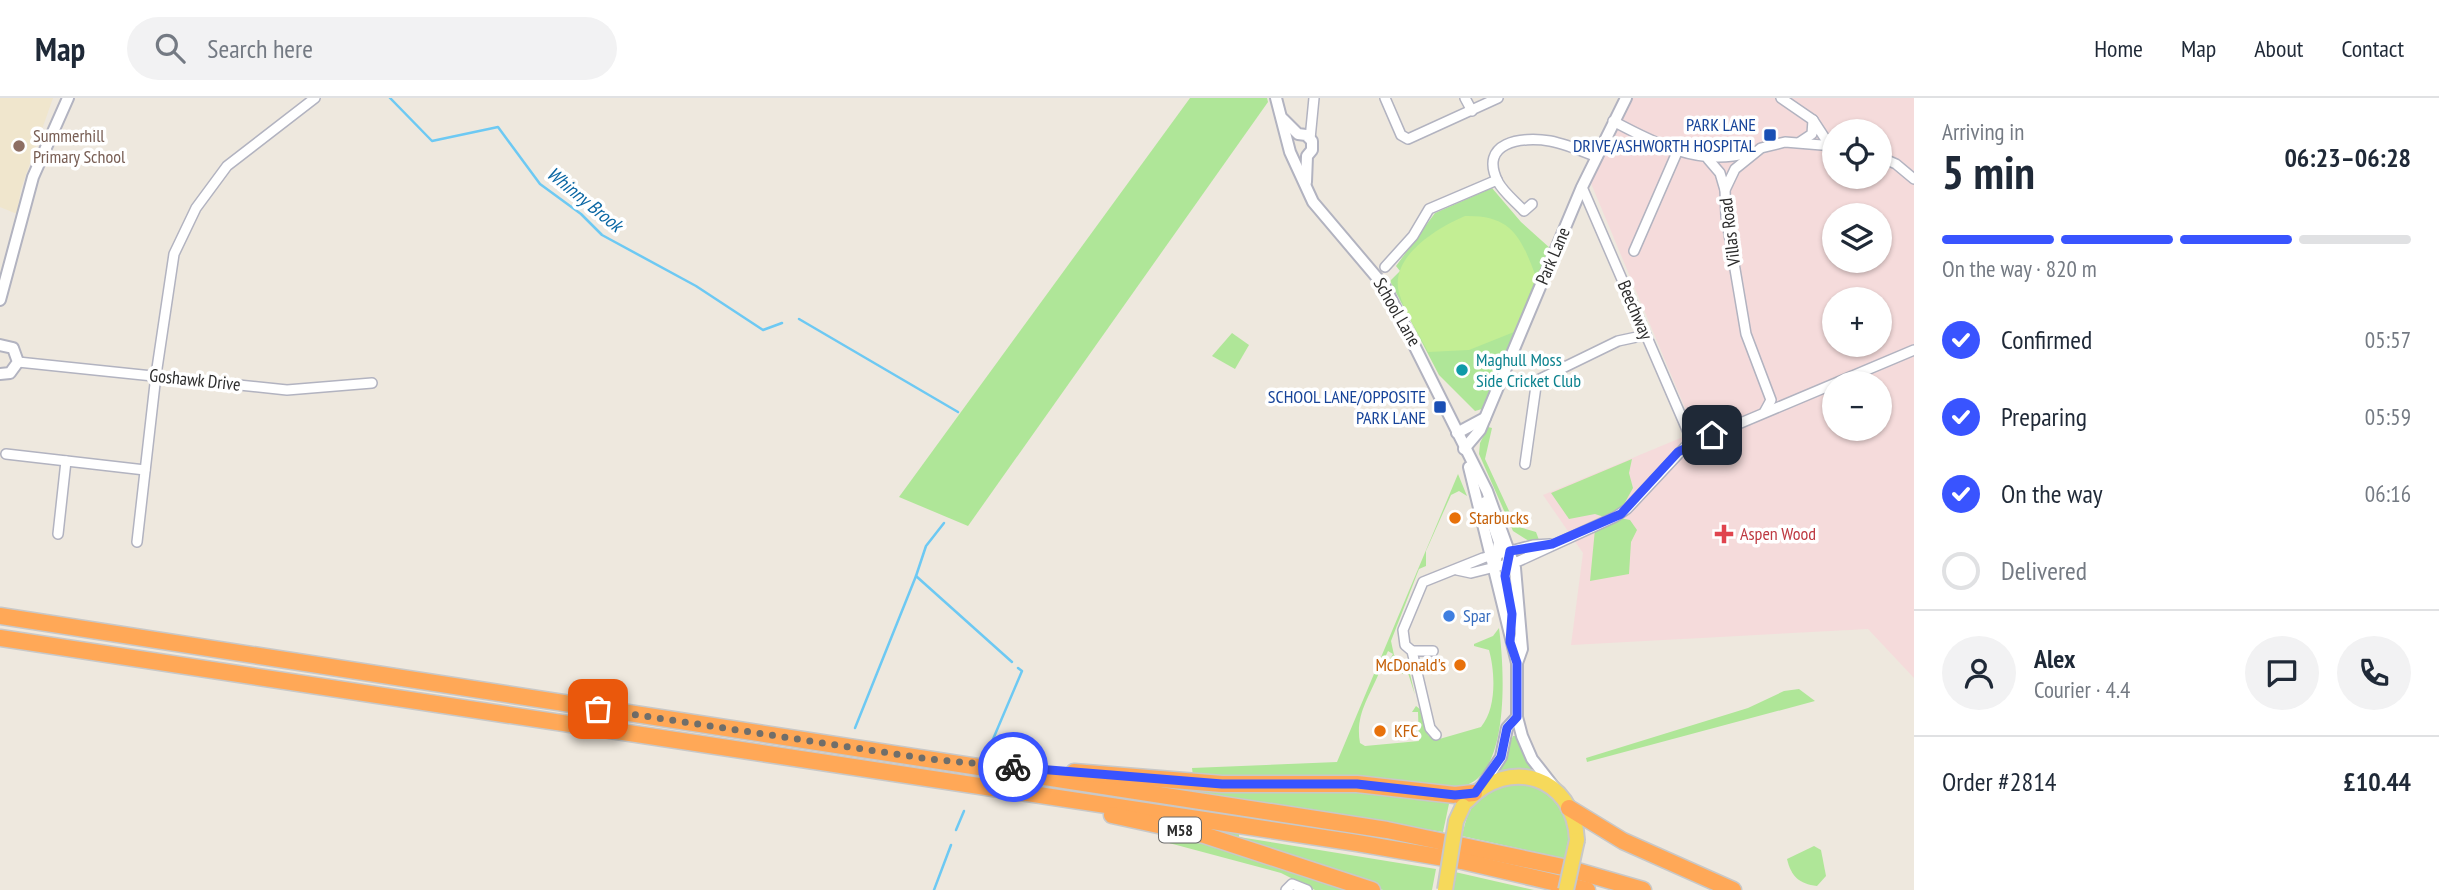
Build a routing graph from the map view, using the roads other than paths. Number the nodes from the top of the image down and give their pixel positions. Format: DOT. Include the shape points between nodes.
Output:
graph roads {
  1 [pos="68,98"];
  2 [pos="315,98"];
  3 [pos="1276,98"];
  4 [pos="1314,98"];
  5 [pos="1385,98"];
  6 [pos="1465,98"];
  7 [pos="1498,98"];
  8 [pos="1626,98"];
  9 [pos="1781,98"];
  10 [pos="1472,111"];
  11 [pos="1283,119"];
  12 [pos="1813,120"];
  13 [pos="1613,121"];
  14 [pos="1822,132"];
  15 [pos="1303,136"];
  16 [pos="1798,142"];
  17 [pos="1289,144"];
  18 [pos="1822,145"];
  19 [pos="1678,150"];
  20 [pos="1752,152"];
  21 [pos="1293,156"];
  22 [pos="1307,156"];
  23 [pos="1597,157"];
  24 [pos="1708,159"];
  25 [pos="1892,162"];
  26 [pos="1914,178"];
  27 [pos="1497,180"];
  28 [pos="1306,185"];
  29 [pos="1582,187"];
  30 [pos="1725,191"];
  31 [pos="1532,204"];
  32 [pos="1634,251"];
  33 [pos="1385,267"];
  34 [pos="0,300"];
  35 [pos="1646,335"];
  36 [pos="0,345"];
  37 [pos="1914,350"];
  38 [pos="18,362"];
  39 [pos="0,374"];
  40 [pos="156,375"];
  41 [pos="372,383"];
  42 [pos="1771,400"];
  43 [pos="1781,405"];
  44 [pos="1760,414"];
  45 [pos="1485,418"];
  46 [pos="1688,432"];
  47 [pos="1457,433"];
  48 [pos="1465,451"];
  49 [pos="6,454"];
  50 [pos="65,461"];
  51 [pos="1525,464"];
  52 [pos="145,470"];
  53 [pos="1477,472"];
  54 [pos="58,534"];
  55 [pos="137,542"];
  56 [pos="1555,543"];
  57 [pos="1510,551"];
  58 [pos="1494,555"];
  59 [pos="1510,563"];
  60 [pos="1495,568"];
  61 [pos="1457,570"];
  62 [pos="0,616"];
  63 [pos="0,638"];
  64 [pos="1510,642"];
  65 [pos="1433,651"];
  66 [pos="1412,652"];
  67 [pos="1517,663"];
  68 [pos="1517,717"];
  69 [pos="1436,735"];
  70 [pos="929,759"];
  71 [pos="985,786"];
  72 [pos="1556,789"];
  73 [pos="1478,790"];
  74 [pos="1569,808"];
  75 [pos="1286,890"];
  76 [pos="1307,890"];
  77 [pos="1372,890"];
  78 [pos="1445,890"];
  79 [pos="1566,890"];
  80 [pos="1587,890"];
  81 [pos="1643,890"];
  82 [pos="1733,890"];
  1 -- 34 [label="street" via="33,177"];
  2 -- 40 [label="street" via="227,166 196,208 174,254"];
  3 -- 11 [label="street, School Lane"];
  4 -- 15 [label="street" via="1314,117"];
  5 -- 10 [label="street" via="1406,139"];
  6 -- 10 [label="street"];
  7 -- 10 [label="street"];
  8 -- 13 [label="street, Park Lane"];
  9 -- 12 [label="street"];
  11 -- 15 [label="street, School Lane"];
  11 -- 17 [label="street, School Lane"];
  12 -- 14 [label="street"];
  12 -- 16 [label="street" via="1812,134"];
  13 -- 19 [label="street"];
  13 -- 23 [label="street, Park Lane"];
  15 -- 17 [label="street"];
  15 -- 22 [label="street" via="1312,150"];
  16 -- 18 [label="street"];
  16 -- 20 [label="street"];
  17 -- 21 [label="street, School Lane"];
  19 -- 24 [label="street"];
  19 -- 32 [label="street"];
  20 -- 24 [label="street"];
  20 -- 30 [label="street, Villas Road" via="1735,169"];
  21 -- 22 [label="street"];
  21 -- 28 [label="street, School Lane"];
  22 -- 28 [label="street"];
  23 -- 27 [label="street" via="1548,141 1513,141 1501,146 1496,155"];
  23 -- 29 [label="street, Park Lane"];
  24 -- 30 [label="street" via="1720,173"];
  25 -- 26 [label="street"];
  27 -- 31 [label="street" via="1524,211"];
  27 -- 33 [label="street" via="1429,209 1413,236"];
  28 -- 47 [label="street, School Lane" via="1313,202 1385,287"];
  29 -- 35 [label="street, Beechway"];
  29 -- 45 [label="street, Park Lane"];
  30 -- 42 [label="street, Villas Road" via="1746,334"];
  35 -- 46 [label="street, Beechway"];
  35 -- 51 [label="street" via="1618,341 1540,379"];
  36 -- 38 [label="street" via="13,348"];
  37 -- 43 [label="street"];
  38 -- 39 [label="street" via="10,373"];
  38 -- 40 [label="street, Goshawk Drive"];
  40 -- 41 [label="street, Goshawk Drive" via="288,390"];
  40 -- 52 [label="street"];
  42 -- 43 [label="street"];
  42 -- 44 [label="street"];
  43 -- 44 [label="street"];
  44 -- 56 [label="street" via="1686,446 1621,514"];
  45 -- 47 [label="street"];
  45 -- 48 [label="street, Park Lane"];
  47 -- 48 [label="street, School Lane"];
  48 -- 53 [label="street, School Lane"];
  48 -- 58 [label="street, School Lane"];
  49 -- 50 [label="street"];
  50 -- 52 [label="street"];
  50 -- 54 [label="street"];
  52 -- 55 [label="street"];
  53 -- 57 [label="street, School Lane"];
  53 -- 58 [label="street, School Lane" via="1499,542"];
  56 -- 57 [label="street"];
  56 -- 59 [label="street"];
  57 -- 58 [label="street"];
  57 -- 59 [label="street, School Lane"];
  58 -- 60 [label="street, School Lane"];
  58 -- 61 [label="street"];
  59 -- 60 [label="street"];
  59 -- 64 [label="street, School Lane" via="1505,576 1512,614"];
  59 -- 67 [label="street, School Lane" via="1519,597 1522,649"];
  60 -- 61 [label="street" via="1471,573"];
  60 -- 64 [label="street, School Lane"];
  61 -- 66 [label="street" via="1433,577 1420,587 1403,630 1405,645"];
  62 -- 70 [label="highway, M58"];
  63 -- 71 [label="highway, M58"];
  64 -- 67 [label="street, School Lane"];
  65 -- 66 [label="street"];
  66 -- 69 [label="street" via="1431,731"];
  67 -- 68 [label="street"];
  68 -- 72 [label="street" via="1528,751"];
  68 -- 73 [label="street" via="1507,728 1501,757"];
  70 -- 73 [label="highway, M58" via="1222,784 1357,784 1455,795"];
  70 -- 81 [label="highway, M58" via="1438,839"];
  71 -- 77 [label="highway, M58" via="1204,835"];
  71 -- 80 [label="highway, M58" via="1420,853"];
  72 -- 73 [label="main road" via="1519,776 1499,778"];
  72 -- 74 [label="main road"];
  73 -- 78 [label="main road, bridge" via="1456,821"];
  74 -- 79 [label="main road, bridge" via="1577,840"];
  74 -- 82 [label="highway" via="1605,832"];
  75 -- 76 [label="street" via="1292,884"];
}
